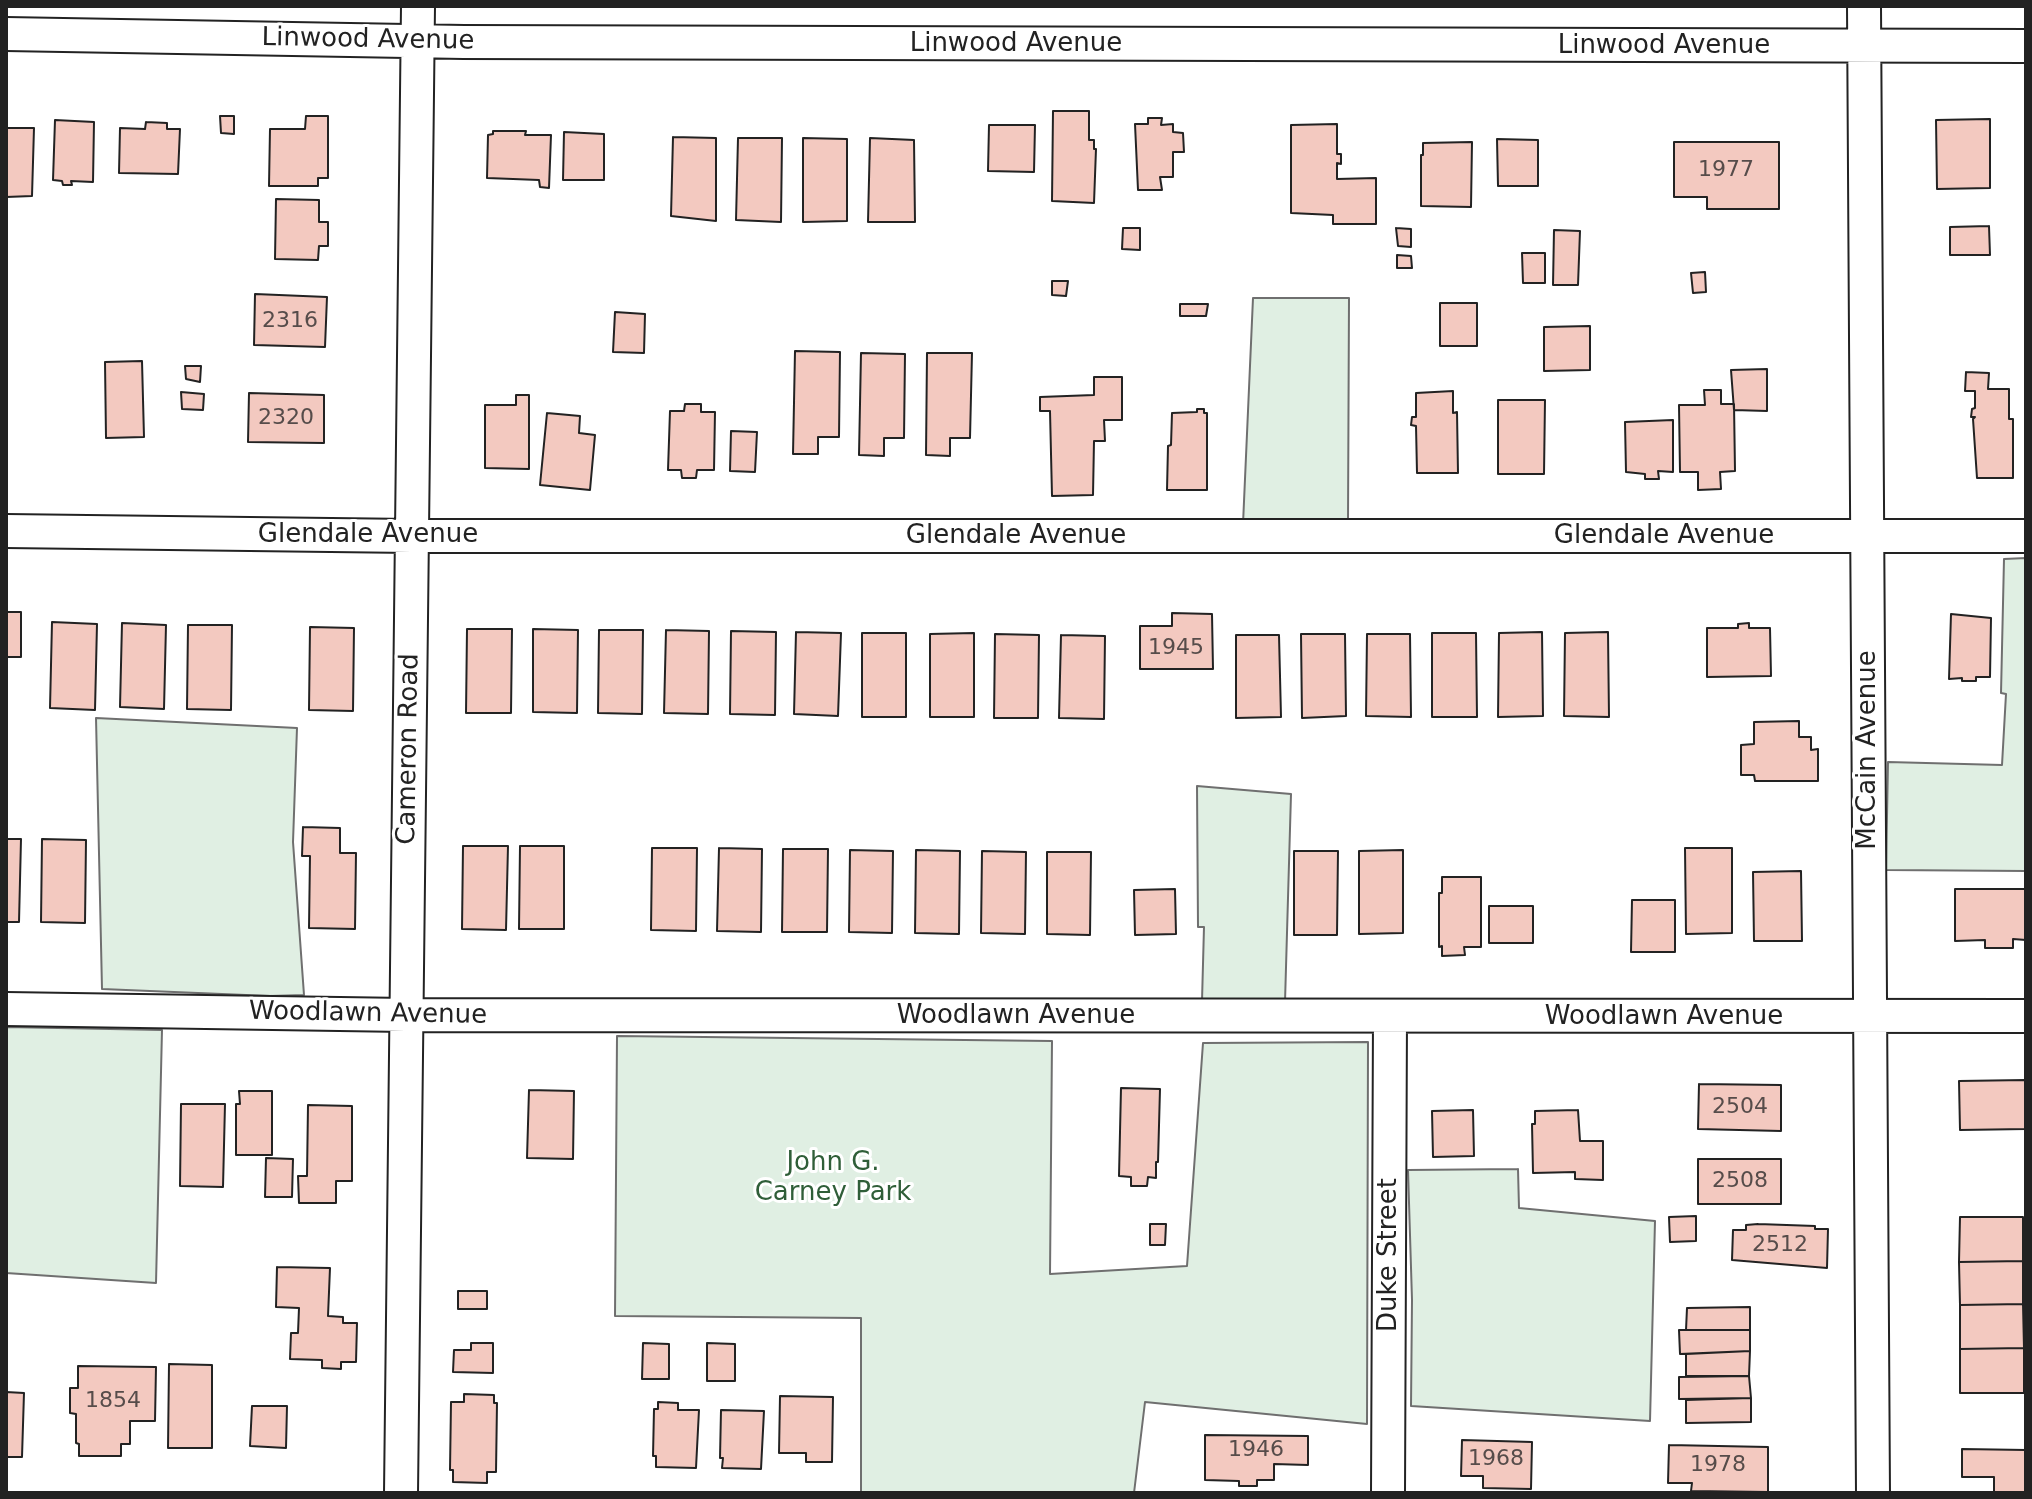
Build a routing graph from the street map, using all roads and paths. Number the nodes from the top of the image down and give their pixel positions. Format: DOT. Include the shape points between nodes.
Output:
graph roads {
  1 [pos="418,6"];
  2 [pos="1864,6"];
  3 [pos="6,34"];
  4 [pos="418,41"];
  5 [pos="2026,46"];
  6 [pos="1864,47"];
  7 [pos="6,531"];
  8 [pos="412,536"];
  9 [pos="1867,536"];
  10 [pos="2026,536"];
  11 [pos="6,1009"];
  12 [pos="406,1015"];
  13 [pos="2026,1016"];
  14 [pos="1390,1017"];
  15 [pos="1869,1017"];
  16 [pos="401,1493"];
  17 [pos="1388,1493"];
  18 [pos="1873,1493"];
  1 -- 4 [label="street, Cameron Road"];
  2 -- 6 [label="street, McCain Avenue"];
  3 -- 4 [label="street, Linwood Avenue"];
  4 -- 6 [label="street, Linwood Avenue"];
  4 -- 8 [label="street, Cameron Road"];
  5 -- 6 [label="street, Linwood Avenue"];
  6 -- 9 [label="street, McCain Avenue"];
  7 -- 8 [label="street, Glendale Avenue"];
  8 -- 9 [label="street, Glendale Avenue"];
  8 -- 12 [label="street, Cameron Road"];
  9 -- 10 [label="street, Glendale Avenue"];
  9 -- 15 [label="street, McCain Avenue"];
  11 -- 12 [label="street, Woodlawn Avenue"];
  12 -- 14 [label="street, Woodlawn Avenue"];
  12 -- 16 [label="street, Cameron Road"];
  13 -- 15 [label="street, Woodlawn Avenue"];
  14 -- 15 [label="street, Woodlawn Avenue"];
  14 -- 17 [label="street, Duke Street"];
  15 -- 18 [label="street, McCain Avenue"];
}
